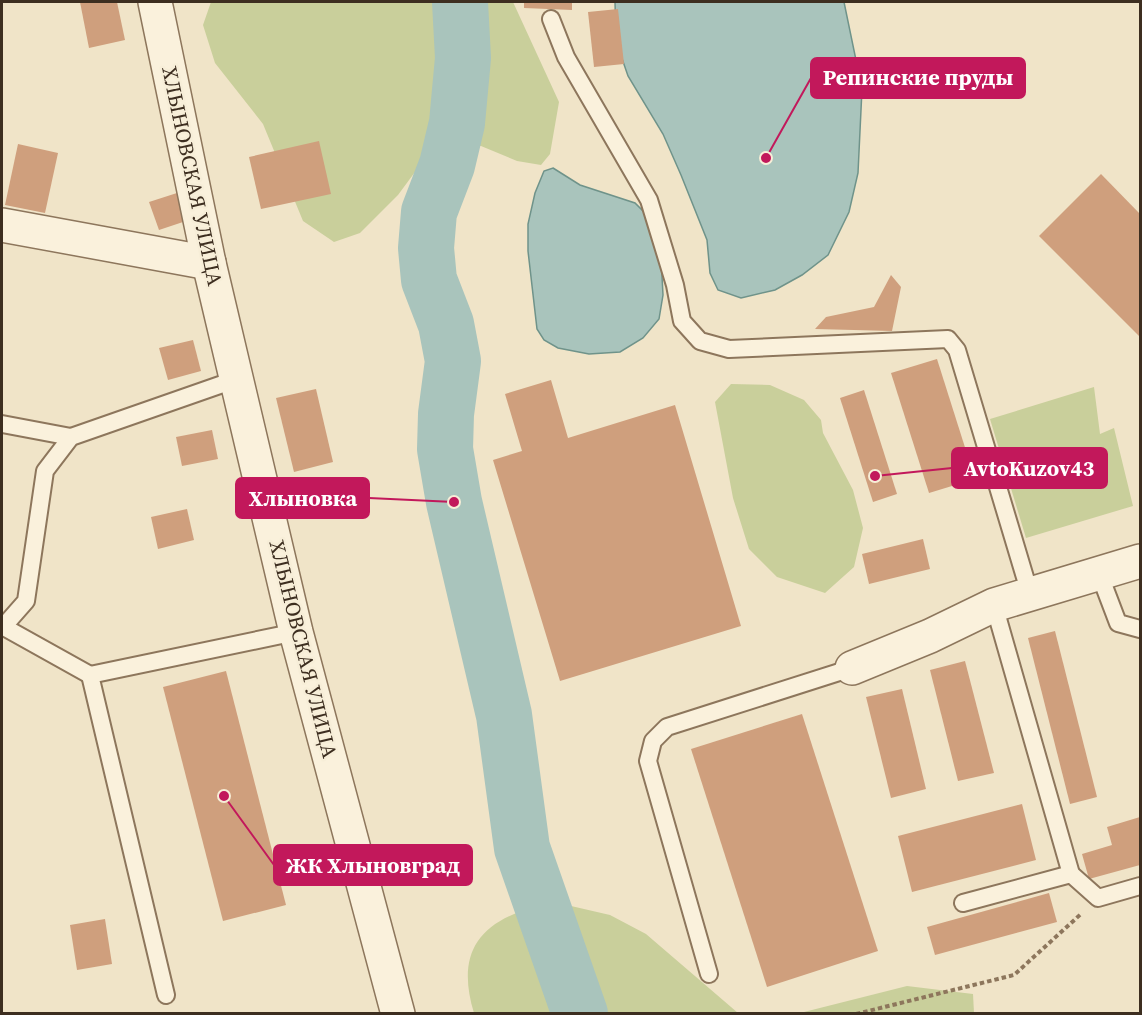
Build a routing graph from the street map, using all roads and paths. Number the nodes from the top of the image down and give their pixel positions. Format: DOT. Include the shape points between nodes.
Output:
graph roads {
  1 [pos="155,2"];
  2 [pos="551,19"];
  3 [pos="2,225"];
  4 [pos="209,263"];
  5 [pos="237,379"];
  6 [pos="2,424"];
  7 [pos="70,437"];
  8 [pos="1140,561"];
  9 [pos="1099,573"];
  10 [pos="1030,594"];
  11 [pos="994,605"];
  12 [pos="3,626"];
  13 [pos="1140,628"];
  14 [pos="296,632"];
  15 [pos="852,668"];
  16 [pos="90,675"];
  17 [pos="1071,874"];
  18 [pos="1140,886"];
  19 [pos="1098,898"];
  20 [pos="963,903"];
  21 [pos="710,974"];
  22 [pos="166,995"];
  23 [pos="398,1014"];
  24 [pos="856,1014"];
  1 -- 4 [label="street, ХЛЫНОВСКАЯ УЛИЦА"];
  2 -- 10 [label="lane" via="566,57 649,200 682,321 700,341 729,349 948,339 957,350"];
  3 -- 4 [label="street"];
  4 -- 5 [label="street, ХЛЫНОВСКАЯ УЛИЦА"];
  5 -- 7 [label="lane"];
  5 -- 14 [label="street, ХЛЫНОВСКАЯ УЛИЦА"];
  6 -- 7 [label="lane"];
  7 -- 12 [label="lane" via="45,471 26,601"];
  8 -- 9 [label="street"];
  9 -- 10 [label="street"];
  9 -- 13 [label="lane" via="1118,623"];
  10 -- 11 [label="street"];
  11 -- 15 [label="street"];
  11 -- 17 [label="lane"];
  12 -- 16 [label="lane"];
  14 -- 16 [label="lane"];
  14 -- 23 [label="street, ХЛЫНОВСКАЯ УЛИЦА"];
  15 -- 21 [label="lane" via="667,727 653,741 648,761"];
  16 -- 22 [label="lane"];
  17 -- 19 [label="lane"];
  17 -- 20 [label="lane"];
  18 -- 19 [label="lane"];
  19 -- 24 [label="path" via="1014,975"];
}
